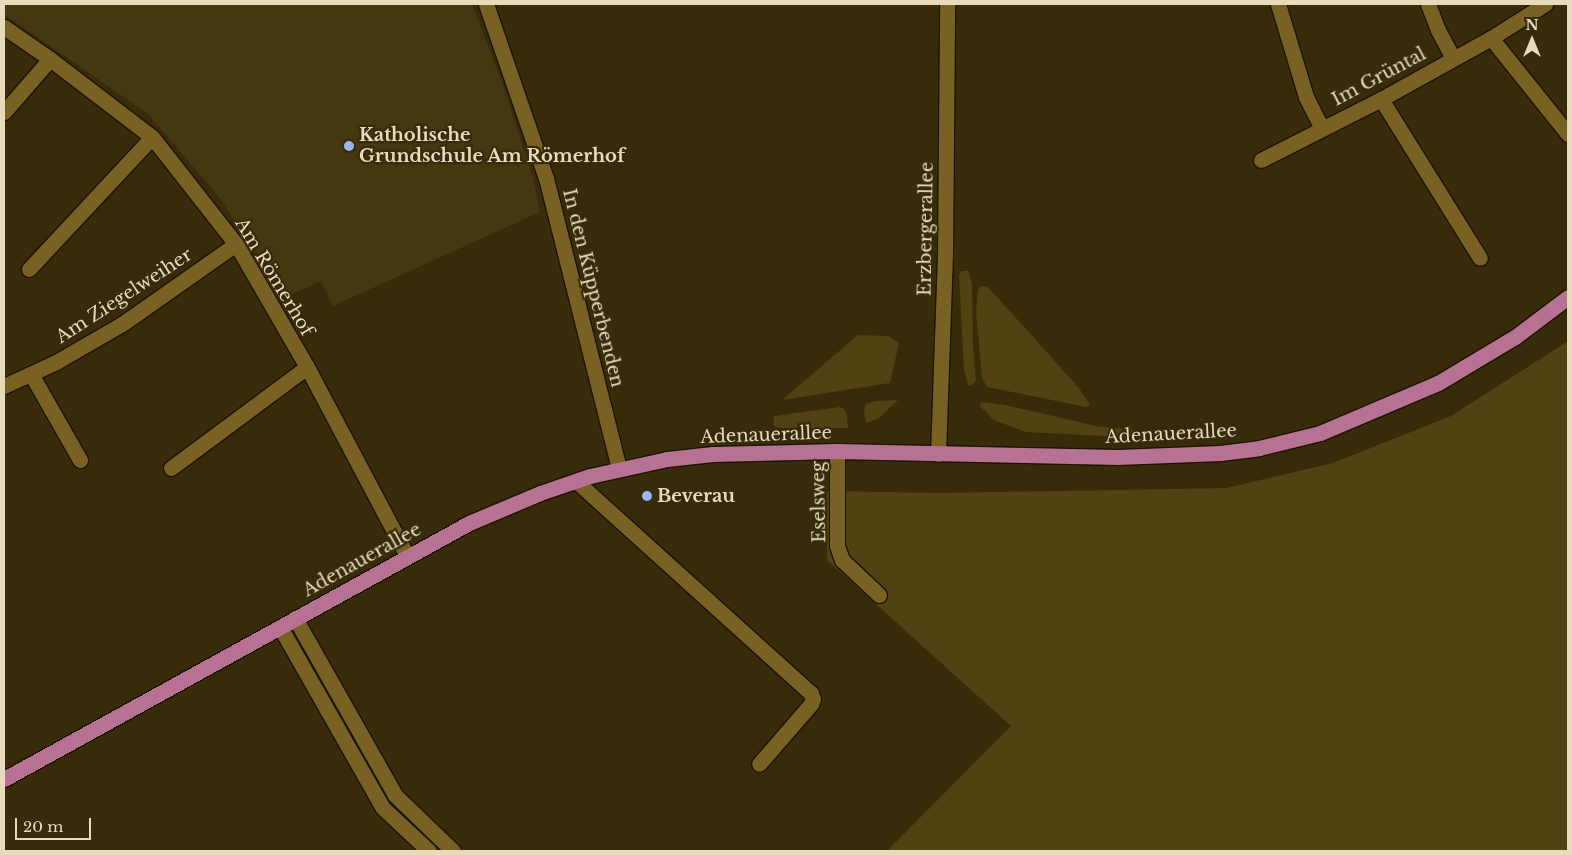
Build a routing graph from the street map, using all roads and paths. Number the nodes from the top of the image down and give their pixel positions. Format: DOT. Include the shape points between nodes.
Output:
graph roads {
  1 [pos="486,4"];
  2 [pos="947,4"];
  3 [pos="1278,4"];
  4 [pos="1428,4"];
  5 [pos="1545,4"];
  6 [pos="4,27"];
  7 [pos="1491,38"];
  8 [pos="50,58"];
  9 [pos="1453,58"];
  10 [pos="1381,99"];
  11 [pos="4,112"];
  12 [pos="1322,128"];
  13 [pos="1568,134"];
  14 [pos="152,137"];
  15 [pos="1261,160"];
  16 [pos="236,244"];
  17 [pos="1480,258"];
  18 [pos="29,270"];
  19 [pos="1568,297"];
  20 [pos="307,367"];
  21 [pos="31,374"];
  22 [pos="5,383"];
  23 [pos="837,451"];
  24 [pos="938,454"];
  25 [pos="80,460"];
  26 [pos="171,468"];
  27 [pos="619,468"];
  28 [pos="576,481"];
  29 [pos="407,556"];
  30 [pos="878,594"];
  31 [pos="295,618"];
  32 [pos="280,626"];
  33 [pos="759,764"];
  34 [pos="4,779"];
  35 [pos="428,851"];
  36 [pos="453,851"];
  1 -- 27 [label="street, In den Küpperbenden" via="546,178"];
  2 -- 24 [label="street, Erzbergerallee" via="945,253"];
  3 -- 12 [label="street, Im Grüntal" via="1306,97"];
  4 -- 9 [label="street, Im Grüntal"];
  5 -- 7 [label="street, Im Grüntal"];
  6 -- 8 [label="street, Am Römerhof"];
  7 -- 9 [label="street, Im Grüntal"];
  7 -- 13 [label="street"];
  8 -- 11 [label="street"];
  8 -- 14 [label="street, Am Römerhof"];
  9 -- 10 [label="street, Im Grüntal"];
  10 -- 12 [label="street, Im Grüntal"];
  10 -- 17 [label="street"];
  12 -- 15 [label="street, Im Grüntal"];
  14 -- 16 [label="street, Am Römerhof"];
  14 -- 18 [label="street"];
  16 -- 20 [label="street, Am Römerhof"];
  16 -- 21 [label="street, Am Ziegelweiher" via="122,324"];
  19 -- 24 [label="main road, Adenauerallee" via="1515,337 1438,383 1320,433 1259,448 1220,453 1118,457"];
  20 -- 26 [label="street"];
  20 -- 29 [label="street, Am Römerhof"];
  21 -- 22 [label="street, Am Ziegelweiher"];
  21 -- 25 [label="street"];
  23 -- 24 [label="main road, Adenauerallee"];
  23 -- 27 [label="main road, Adenauerallee" via="713,454"];
  23 -- 30 [label="street, Eselsweg" via="837,546 842,560"];
  27 -- 28 [label="main road, Adenauerallee"];
  28 -- 29 [label="main road, Adenauerallee" via="469,523"];
  28 -- 33 [label="street" via="811,693 811,704"];
  29 -- 31 [label="main road, Adenauerallee"];
  31 -- 32 [label="main road, Adenauerallee"];
  31 -- 36 [label="street" via="394,795"];
  32 -- 34 [label="main road, Adenauerallee"];
  32 -- 35 [label="street" via="383,808"];
}
